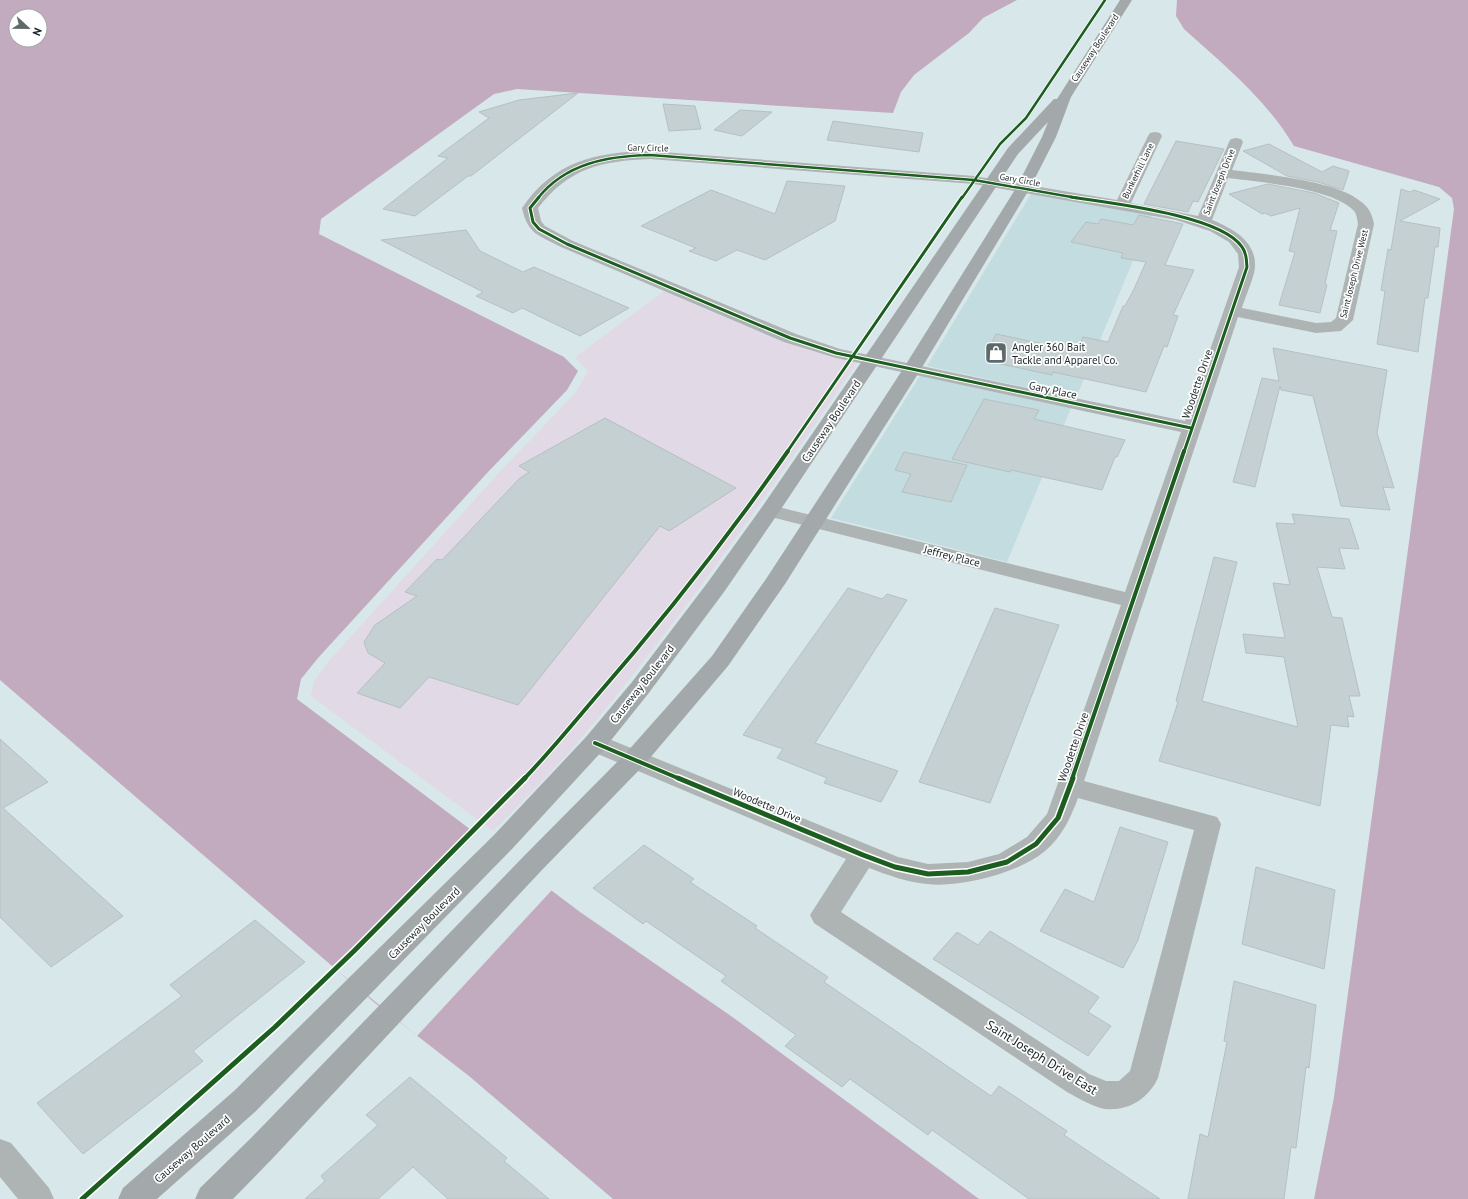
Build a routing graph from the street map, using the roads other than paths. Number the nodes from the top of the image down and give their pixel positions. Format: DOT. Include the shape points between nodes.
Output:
graph roads {
  1 [pos="1126,0"];
  2 [pos="1064,97"];
  3 [pos="1155,136"];
  4 [pos="1236,142"];
  5 [pos="1223,173"];
  6 [pos="990,183"];
  7 [pos="1023,188"];
  8 [pos="1122,205"];
  9 [pos="1203,222"];
  10 [pos="1232,311"];
  11 [pos="872,360"];
  12 [pos="912,369"];
  13 [pos="1191,428"];
  14 [pos="770,511"];
  15 [pos="814,522"];
  16 [pos="1134,601"];
  17 [pos="595,743"];
  18 [pos="636,759"];
  19 [pos="1070,786"];
  20 [pos="863,855"];
  21 [pos="0,1153"];
  22 [pos="38,1199"];
  23 [pos="134,1199"];
  24 [pos="211,1199"];
  1 -- 2 [label="street, Causeway Boulevard"];
  2 -- 6 [label="street, Causeway Boulevard" via="1017,146"];
  2 -- 7 [label="street, Causeway Boulevard" via="1049,137"];
  3 -- 8 [label="street, Bunkerhill Lane"];
  4 -- 5 [label="street, Saint Joseph Drive"];
  5 -- 9 [label="street, Saint Joseph Drive"];
  5 -- 10 [label="street, Saint Joseph Drive West" via="1327,191 1348,200 1363,211 1366,224 1344,320 1335,327 1316,328"];
  6 -- 7 [label="street, Gary Circle"];
  6 -- 11 [label="street, Causeway Boulevard"];
  6 -- 11 [label="street, Gary Circle" via="922,175 632,155 616,156 580,165 562,175 539,195 530,208 533,222 539,229 567,244 790,338 836,353"];
  7 -- 8 [label="street, Gary Circle"];
  7 -- 12 [label="street, Causeway Boulevard"];
  8 -- 9 [label="street, Gary Circle"];
  9 -- 10 [label="street, Woodette Drive" via="1223,231 1238,242 1246,254 1247,267"];
  10 -- 13 [label="street, Woodette Drive"];
  11 -- 12 [label="street, Gary Circle"];
  11 -- 14 [label="street, Causeway Boulevard"];
  12 -- 13 [label="street, Gary Place"];
  12 -- 15 [label="street, Causeway Boulevard"];
  13 -- 16 [label="street, Woodette Drive"];
  14 -- 15 [label="street, Jeffrey Place"];
  14 -- 17 [label="street, Causeway Boulevard" via="640,688"];
  15 -- 16 [label="street, Jeffrey Place"];
  15 -- 18 [label="street, Causeway Boulevard" via="720,661"];
  16 -- 19 [label="street, Woodette Drive"];
  17 -- 18 [label="street, Woodette Drive"];
  17 -- 23 [label="street, Causeway Boulevard" via="503,842 245,1101"];
  18 -- 20 [label="street, Woodette Drive"];
  18 -- 24 [label="street, Causeway Boulevard"];
  19 -- 20 [label="street, Woodette Drive" via="1058,818 1036,844 1007,862 968,872 928,874 895,867"];
  19 -- 20 [label="street, Saint Joseph Drive East" via="1208,824 1144,1078 1126,1094 1104,1096 1078,1083 824,915"];
  21 -- 22 [label="street"];
}
